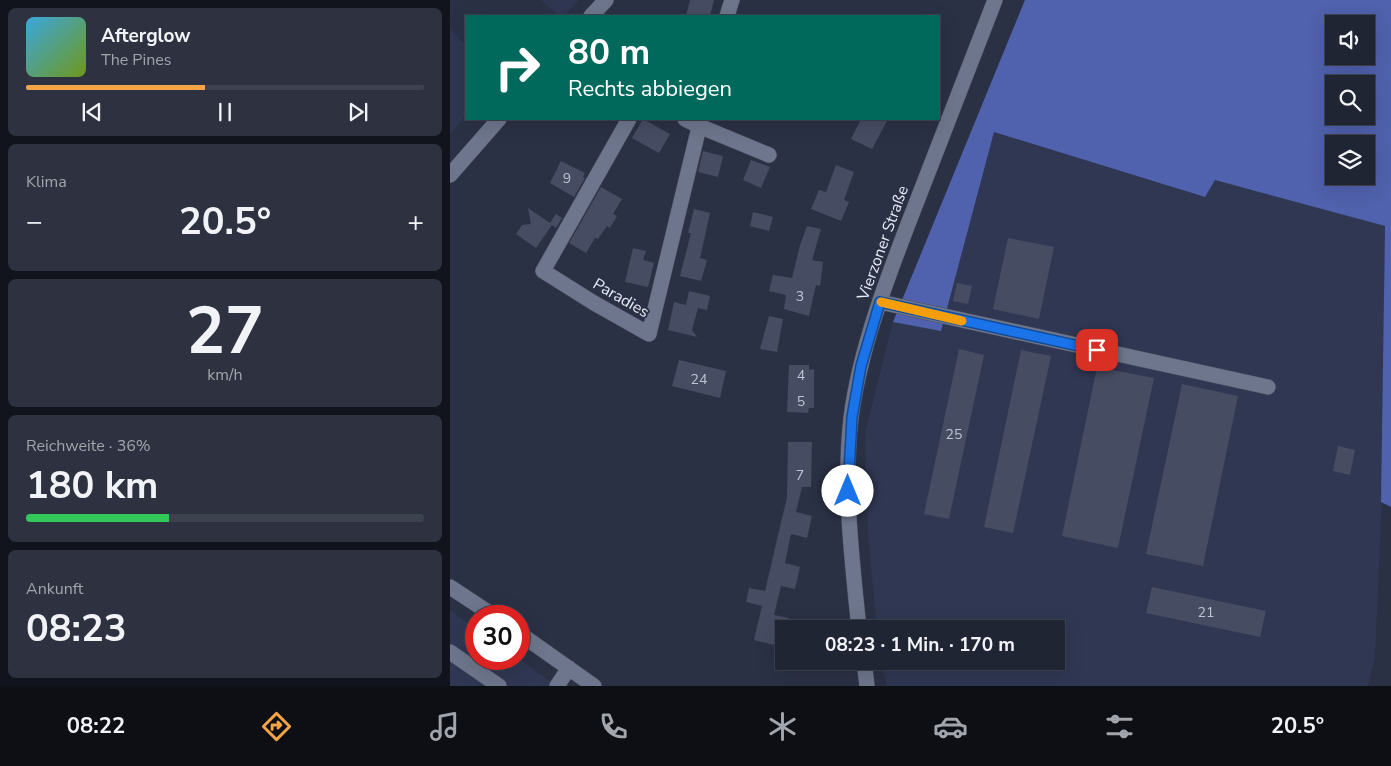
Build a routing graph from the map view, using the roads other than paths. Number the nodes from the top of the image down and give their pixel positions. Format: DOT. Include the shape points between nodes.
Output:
graph roads {
  1 [pos="606,0"];
  2 [pos="732,0"];
  3 [pos="995,0"];
  4 [pos="592,15"];
  5 [pos="727,15"];
  6 [pos="498,120"];
  7 [pos="628,120"];
  8 [pos="700,122"];
  9 [pos="769,155"];
  10 [pos="450,175"];
  11 [pos="880,302"];
  12 [pos="1268,387"];
  13 [pos="454,590"];
  14 [pos="477,605"];
  15 [pos="450,606"];
  16 [pos="858,620"];
  17 [pos="530,641"];
  18 [pos="450,652"];
  19 [pos="569,668"];
  20 [pos="865,670"];
  21 [pos="499,686"];
  22 [pos="557,686"];
  23 [pos="594,686"];
  24 [pos="867,686"];
  1 -- 4 [label="street"];
  2 -- 5 [label="street"];
  3 -- 11 [label="street, Vierzoner Straße"];
  6 -- 10 [label="street"];
  7 -- 8 [label="street, Paradies" via="543,271 649,334"];
  8 -- 9 [label="street"];
  11 -- 12 [label="street"];
  11 -- 16 [label="street, Vierzoner Straße" via="861,366 851,426 849,527"];
  13 -- 14 [label="street"];
  13 -- 15 [label="street"];
  17 -- 19 [label="street"];
  18 -- 21 [label="street"];
  19 -- 22 [label="street"];
  19 -- 23 [label="street"];
  20 -- 24 [label="street"];
}
